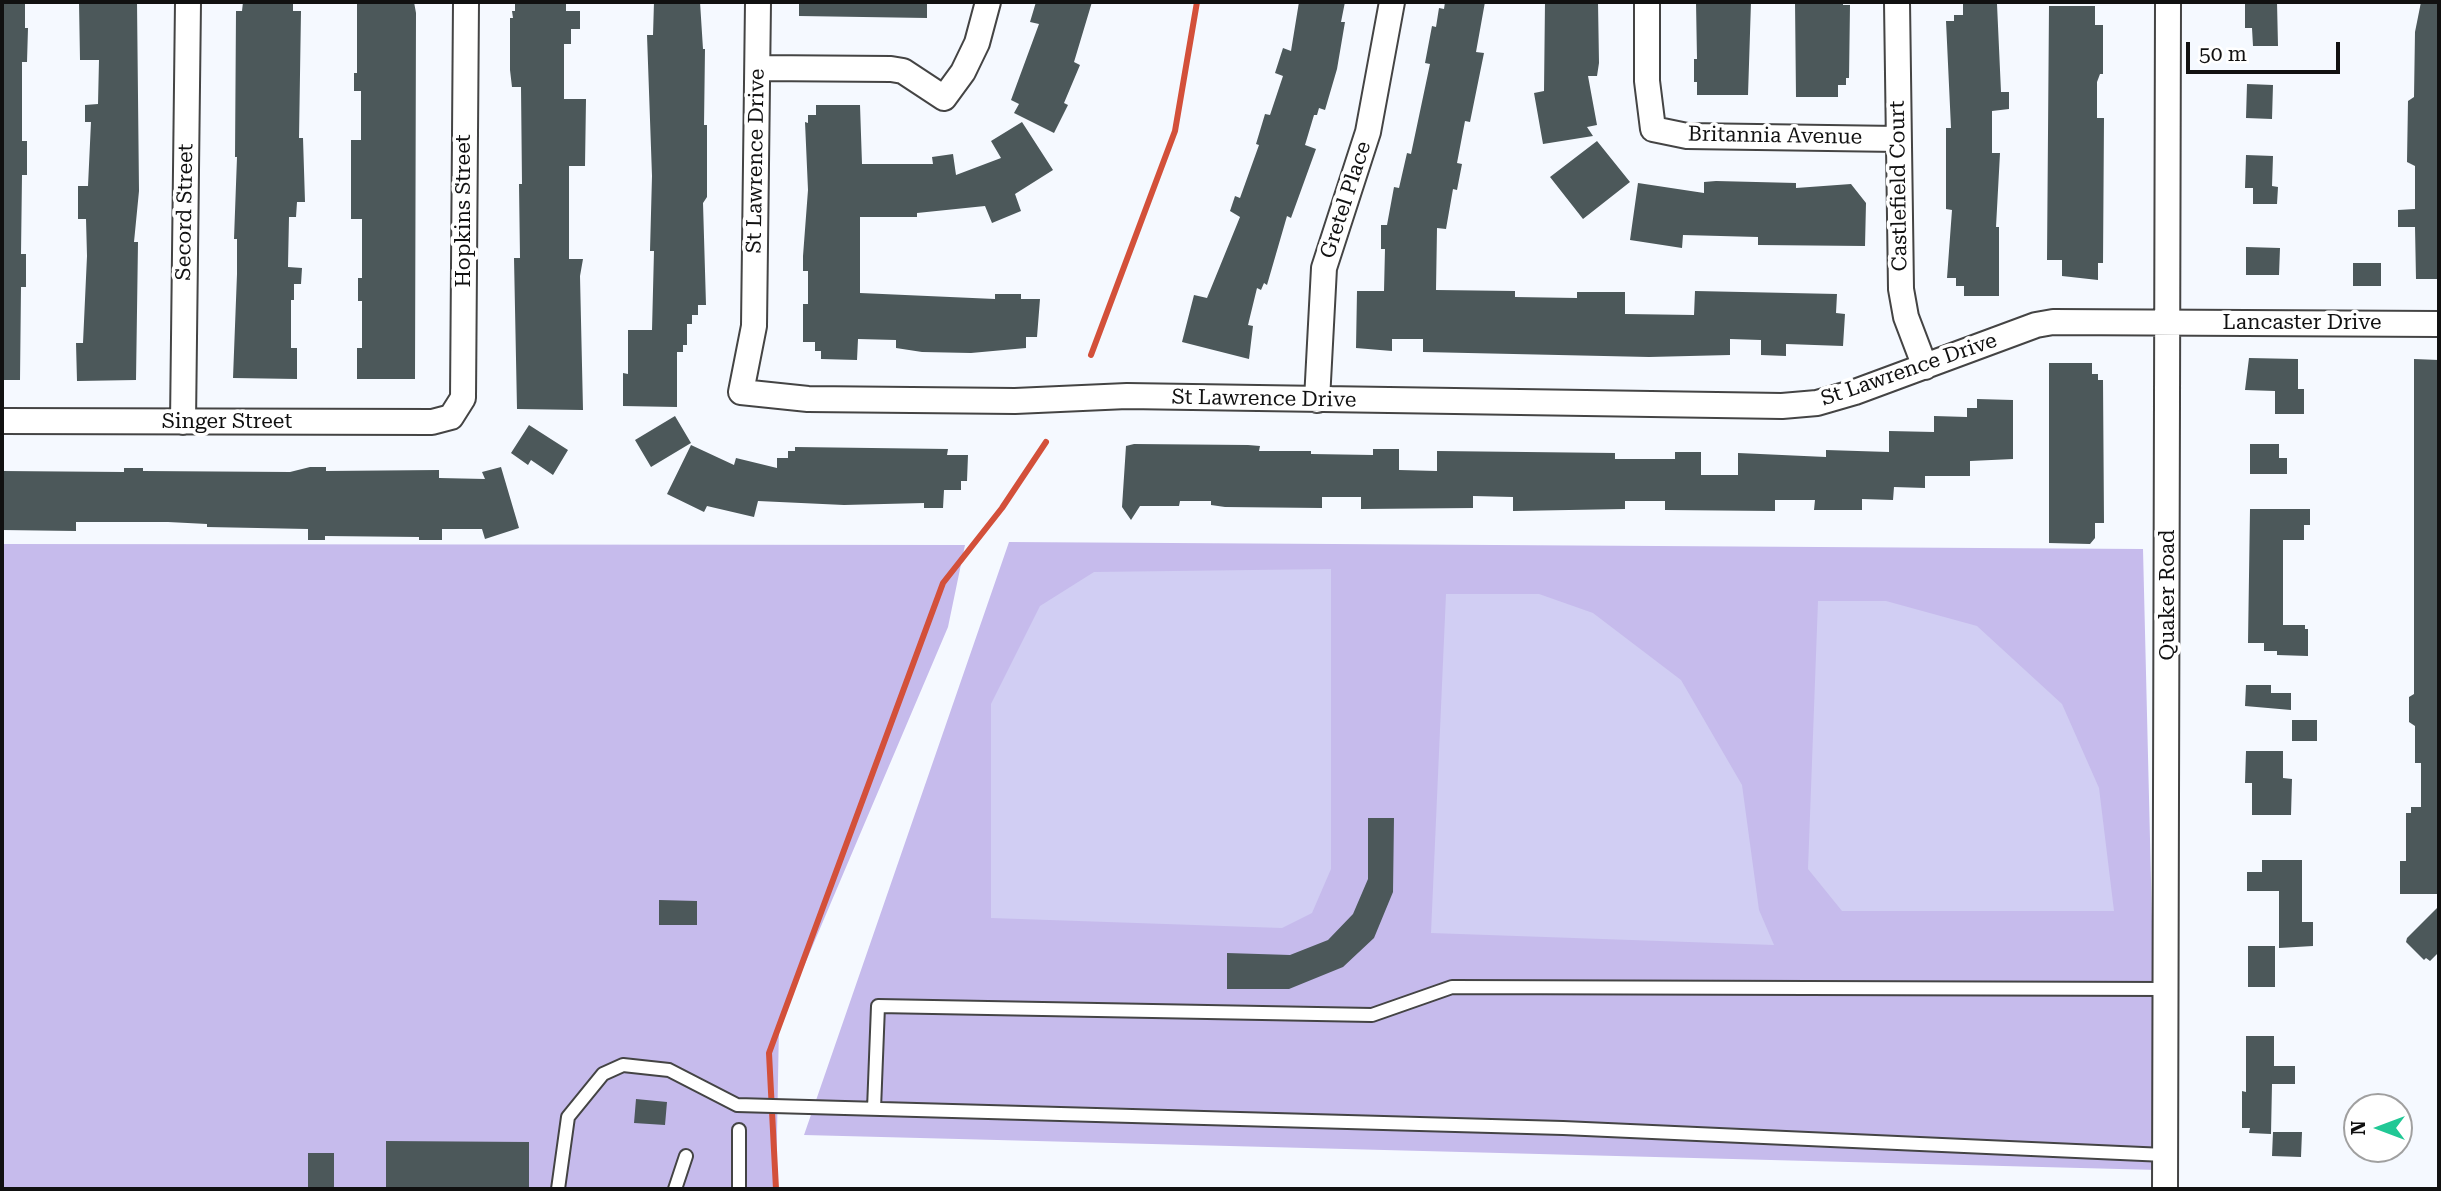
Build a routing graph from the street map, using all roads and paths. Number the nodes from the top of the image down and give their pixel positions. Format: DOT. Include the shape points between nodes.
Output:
graph roads {
  1 [pos="188,2"];
  2 [pos="466,2"];
  3 [pos="758,2"];
  4 [pos="989,2"];
  5 [pos="1392,2"];
  6 [pos="1647,2"];
  7 [pos="1898,2"];
  8 [pos="2168,2"];
  9 [pos="758,68"];
  10 [pos="1898,139"];
  11 [pos="2165,322"];
  12 [pos="2439,324"];
  13 [pos="1925,367"];
  14 [pos="1318,400"];
  15 [pos="451,418"];
  16 [pos="2,421"];
  17 [pos="183,422"];
  18 [pos="2166,989"];
  19 [pos="874,1110"];
  20 [pos="740,1130"];
  21 [pos="2165,1155"];
  22 [pos="686,1156"];
  23 [pos="558,1189"];
  24 [pos="675,1189"];
  25 [pos="739,1189"];
  26 [pos="2165,1189"];
  1 -- 17 [label="street, Secord Street"];
  2 -- 15 [label="street, Hopkins Street" via="463,398"];
  3 -- 9 [label="street, St Lawrence Drive"];
  4 -- 9 [label="street" via="972,53 944,98 903,71 891,69"];
  5 -- 14 [label="street, Gretel Place" via="1368,132 1324,268"];
  6 -- 10 [label="street, Britannia Avenue" via="1647,81 1653,129 1687,136"];
  7 -- 10 [label="street, Castlefield Court"];
  8 -- 11 [label="street, Quaker Road"];
  9 -- 14 [label="street, St Lawrence Drive" via="754,326 741,392 850,399"];
  10 -- 13 [label="street, Castlefield Court" via="1901,289"];
  11 -- 12 [label="street, Lancaster Drive"];
  11 -- 13 [label="street, St Lawrence Drive" via="2044,324"];
  11 -- 18 [label="street, Quaker Road" via="2169,592"];
  13 -- 14 [label="street, St Lawrence Drive" via="1855,393 1782,407"];
  15 -- 17 [label="street, Singer Street" via="432,422"];
  16 -- 17 [label="street, Singer Street"];
  18 -- 19 [label="lane" via="1452,987 1372,1016 878,1006"];
  18 -- 21 [label="street, Quaker Road"];
  19 -- 21 [label="lane" via="1563,1128"];
  19 -- 23 [label="lane" via="737,1105 669,1070 623,1065 603,1074 568,1117"];
  20 -- 25 [label="lane"];
  21 -- 26 [label="street, Quaker Road"];
  22 -- 24 [label="lane"];
}
